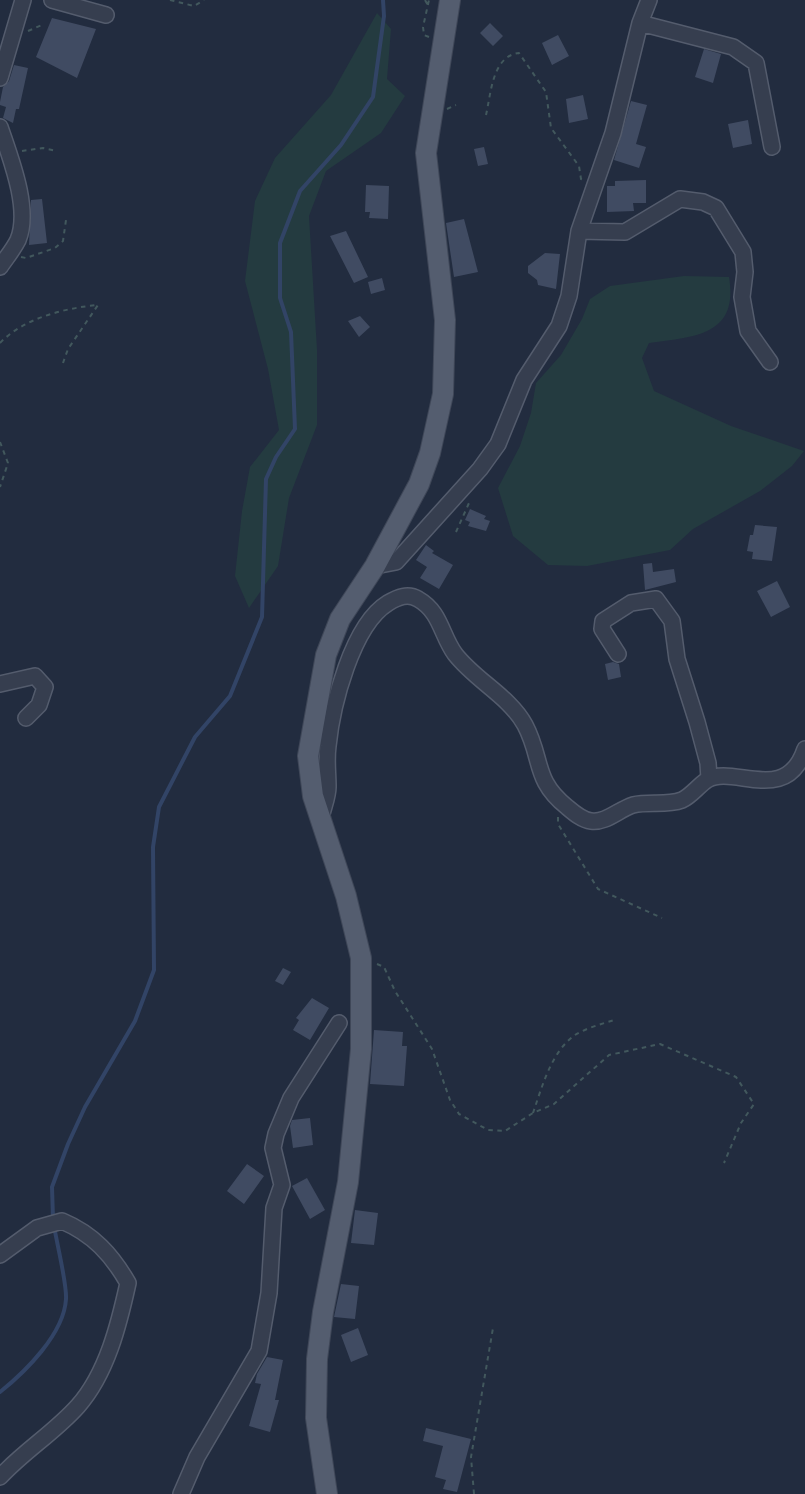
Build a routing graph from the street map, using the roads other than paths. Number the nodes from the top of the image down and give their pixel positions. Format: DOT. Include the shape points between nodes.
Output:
graph roads {
  1 [pos="23,0"];
  2 [pos="51,0"];
  3 [pos="450,0"];
  4 [pos="649,0"];
  5 [pos="106,15"];
  6 [pos="640,23"];
  7 [pos="0,78"];
  8 [pos="0,127"];
  9 [pos="772,147"];
  10 [pos="579,231"];
  11 [pos="0,267"];
  12 [pos="770,362"];
  13 [pos="375,566"];
  14 [pos="618,654"];
  15 [pos="0,684"];
  16 [pos="26,718"];
  17 [pos="805,750"];
  18 [pos="709,779"];
  19 [pos="321,818"];
  20 [pos="339,1023"];
  21 [pos="0,1255"];
  22 [pos="0,1477"];
  23 [pos="181,1494"];
  24 [pos="327,1494"];
  1 -- 7 [label="street"];
  2 -- 5 [label="street"];
  3 -- 13 [label="main road" via="426,153 445,320 443,394 419,484"];
  4 -- 6 [label="street"];
  6 -- 9 [label="street" via="733,47 756,63"];
  6 -- 10 [label="street" via="613,133"];
  8 -- 11 [label="street" via="10,154 20,211 18,238"];
  10 -- 12 [label="street" via="625,232 680,199 716,208 743,252 742,297 748,331"];
  10 -- 13 [label="street" via="569,296 559,326 524,380 498,444 396,562"];
  13 -- 19 [label="main road" via="340,619 326,656 308,756 313,796"];
  14 -- 18 [label="street" via="602,629 603,621 631,603 656,599 672,621 677,659"];
  15 -- 16 [label="street" via="35,676 45,687 39,705"];
  17 -- 18 [label="street" via="789,774 751,781"];
  18 -- 19 [label="street" via="684,799 632,806 605,820 583,819 543,781 534,746 514,708 459,659 428,606 413,596 404,596 385,605 374,616 345,675 330,726 328,789"];
  19 -- 24 [label="main road" via="361,958 361,1049 348,1182 317,1359 316,1418"];
  20 -- 23 [label="street" via="291,1098 276,1134 273,1148 282,1185 274,1208 269,1293 259,1351 197,1457"];
  21 -- 22 [label="street" via="37,1228 62,1221 85,1233 112,1256 128,1283 120,1322 103,1365 79,1405"];
}
